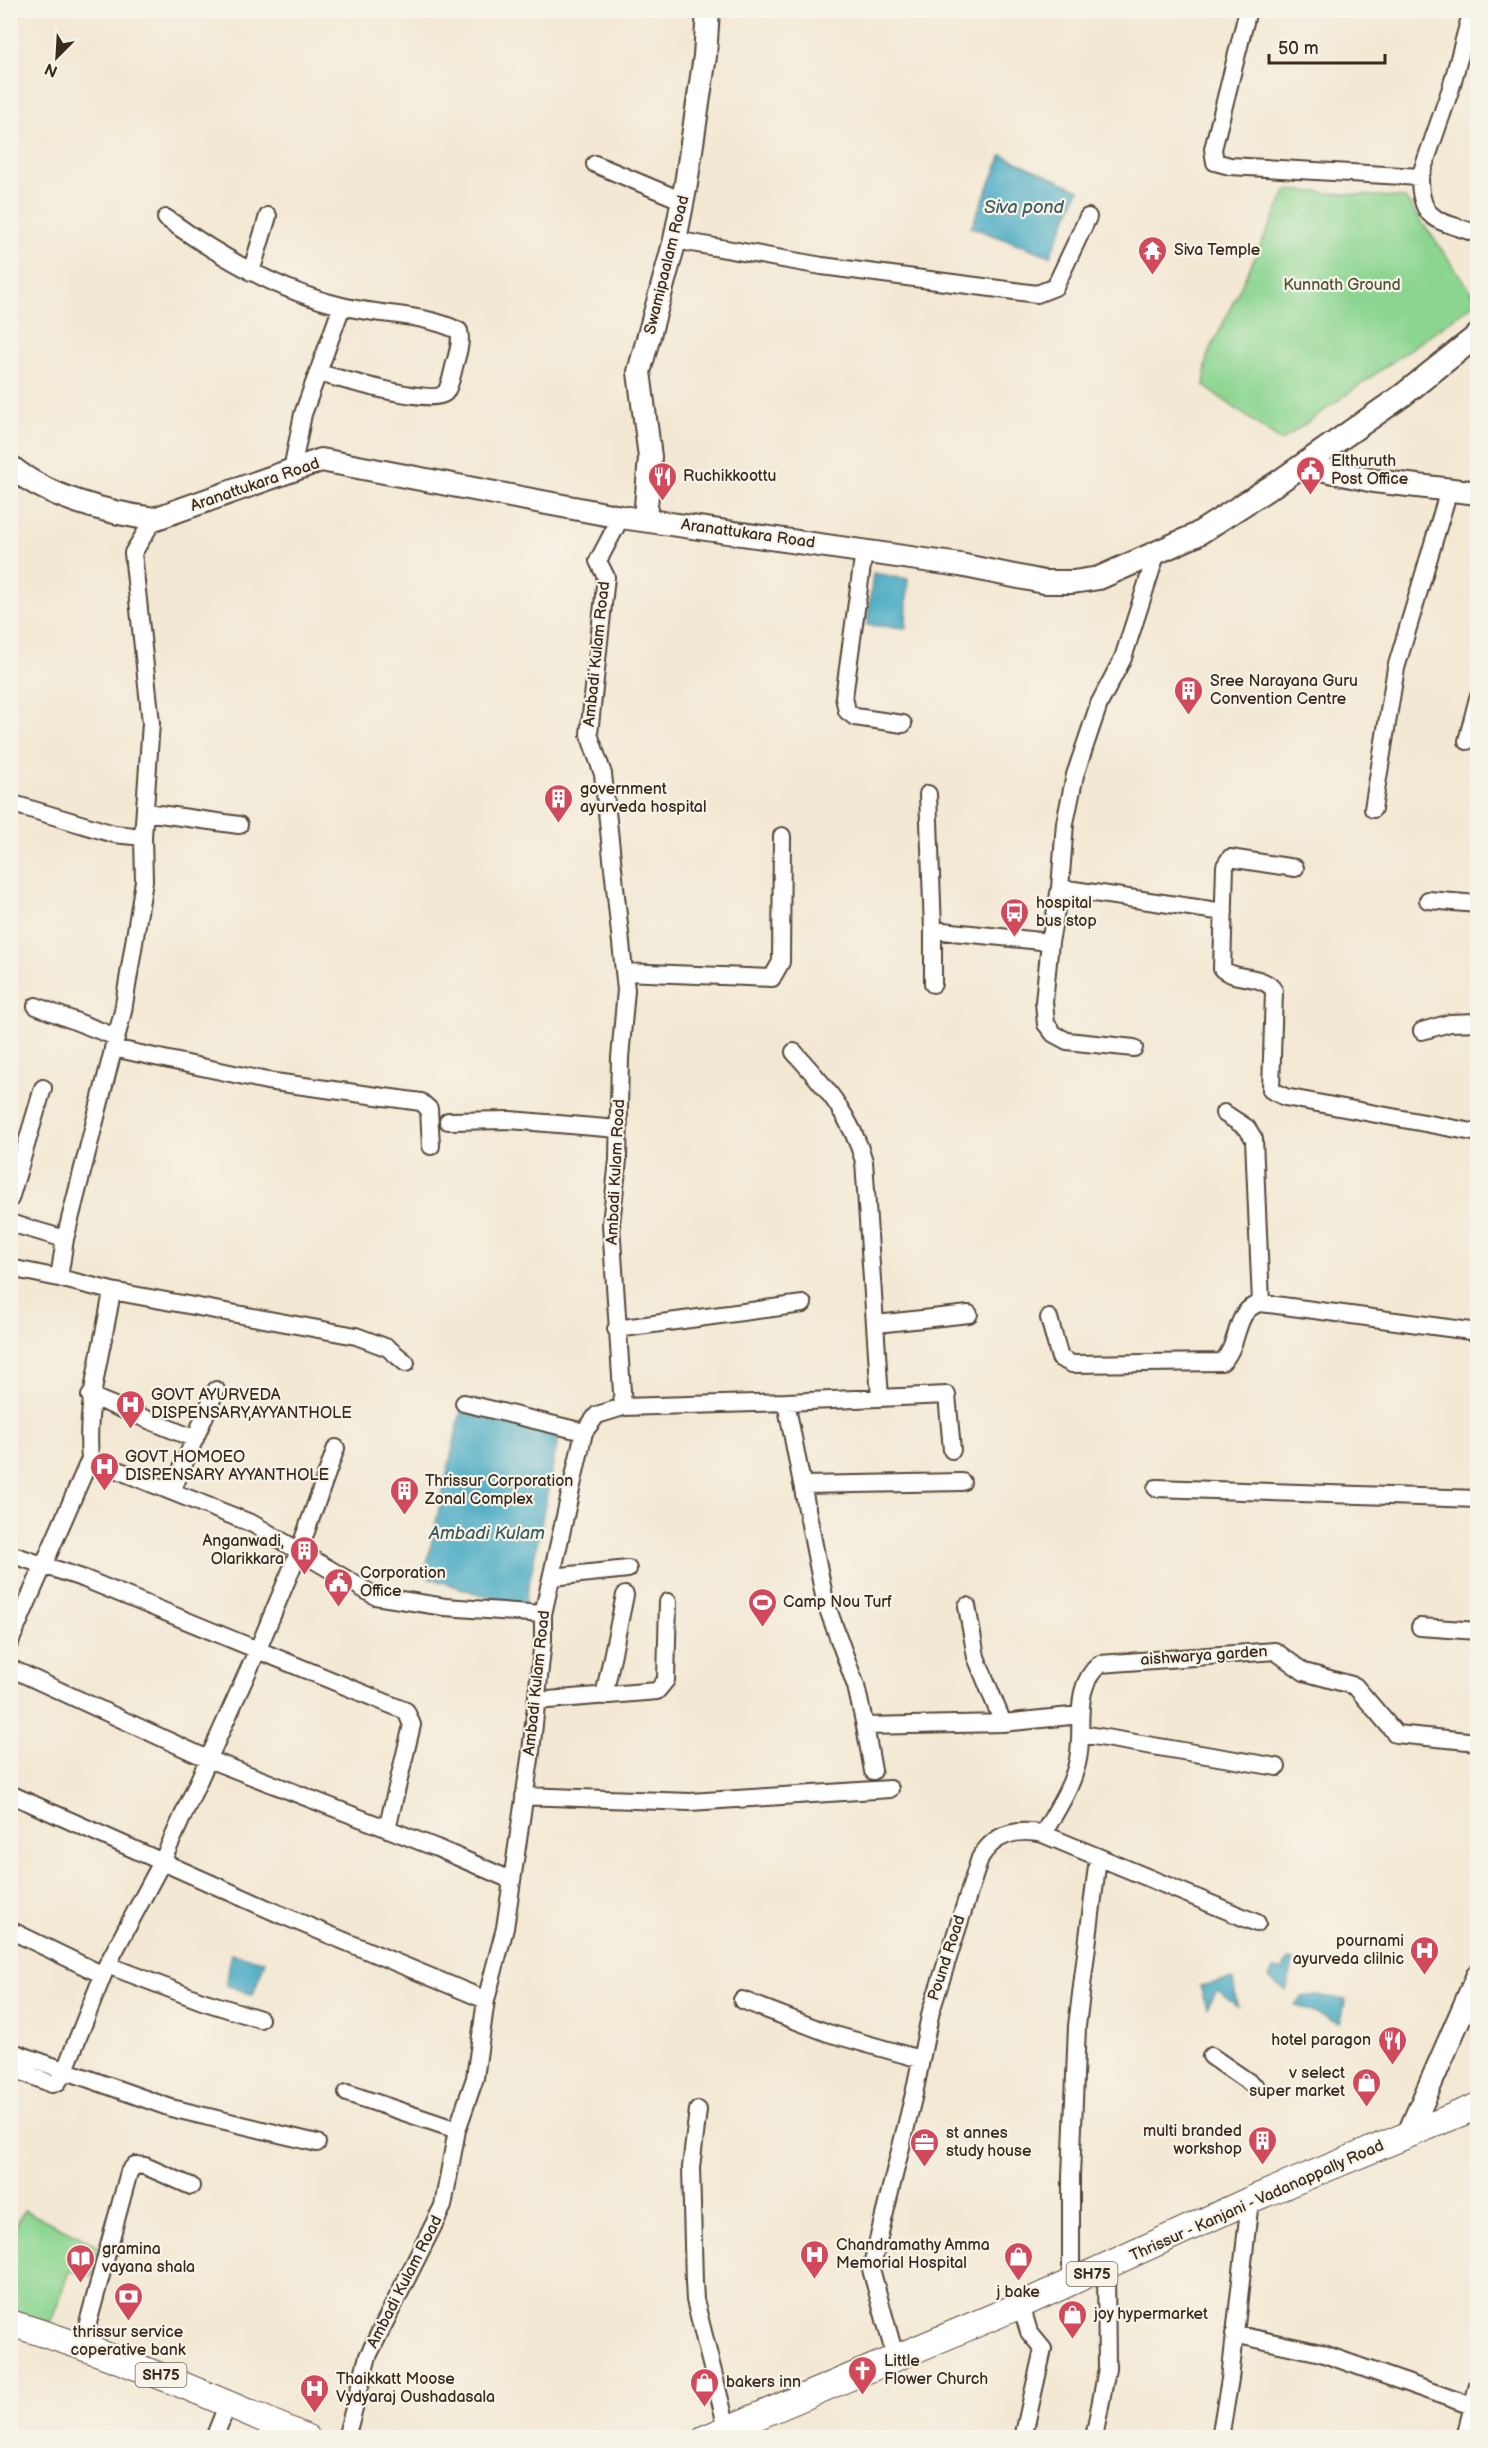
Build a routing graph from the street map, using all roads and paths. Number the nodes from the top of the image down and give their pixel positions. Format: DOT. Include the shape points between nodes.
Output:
graph roads {
  1 [pos="708,10"];
  2 [pos="1248,10"];
  3 [pos="1472,10"];
  4 [pos="595,164"];
  5 [pos="1420,177"];
  6 [pos="683,201"];
  7 [pos="268,216"];
  8 [pos="1088,217"];
  9 [pos="166,218"];
  10 [pos="1478,234"];
  11 [pos="675,240"];
  12 [pos="252,272"];
  13 [pos="342,306"];
  14 [pos="1478,335"];
  15 [pos="318,373"];
  16 [pos="1303,465"];
  17 [pos="10,466"];
  18 [pos="292,470"];
  19 [pos="1449,490"];
  20 [pos="1478,493"];
  21 [pos="621,517"];
  22 [pos="154,519"];
  23 [pos="645,519"];
  24 [pos="864,551"];
  25 [pos="1157,552"];
  26 [pos="1478,698"];
  27 [pos="903,723"];
  28 [pos="1467,741"];
  29 [pos="928,794"];
  30 [pos="10,803"];
  31 [pos="1373,808"];
  32 [pos="145,812"];
  33 [pos="239,825"];
  34 [pos="782,836"];
  35 [pos="143,837"];
  36 [pos="1295,868"];
  37 [pos="1060,888"];
  38 [pos="1428,900"];
  39 [pos="1478,904"];
  40 [pos="1224,912"];
  41 [pos="933,930"];
  42 [pos="1050,942"];
  43 [pos="624,972"];
  44 [pos="933,984"];
  45 [pos="36,1006"];
  46 [pos="1478,1022"];
  47 [pos="1422,1031"];
  48 [pos="114,1042"];
  49 [pos="1134,1048"];
  50 [pos="794,1052"];
  51 [pos="43,1088"];
  52 [pos="1224,1113"];
  53 [pos="448,1121"];
  54 [pos="618,1129"];
  55 [pos="1478,1133"];
  56 [pos="431,1146"];
  57 [pos="10,1199"];
  58 [pos="10,1223"];
  59 [pos="65,1239"];
  60 [pos="10,1268"];
  61 [pos="59,1278"];
  62 [pos="112,1291"];
  63 [pos="1261,1303"];
  64 [pos="803,1304"];
  65 [pos="969,1314"];
  66 [pos="1049,1318"];
  67 [pos="876,1324"];
  68 [pos="616,1329"];
  69 [pos="1478,1332"];
  70 [pos="406,1363"];
  71 [pos="216,1390"];
  72 [pos="90,1396"];
  73 [pos="880,1398"];
  74 [pos="786,1402"];
  75 [pos="464,1403"];
  76 [pos="623,1407"];
  77 [pos="584,1432"];
  78 [pos="195,1439"];
  79 [pos="336,1448"];
  80 [pos="952,1450"];
  81 [pos="90,1459"];
  82 [pos="962,1482"];
  83 [pos="803,1485"];
  84 [pos="1156,1488"];
  85 [pos="172,1491"];
  86 [pos="1478,1499"];
  87 [pos="299,1551"];
  88 [pos="10,1554"];
  89 [pos="43,1565"];
  90 [pos="628,1569"];
  91 [pos="552,1577"];
  92 [pos="625,1595"];
  93 [pos="668,1602"];
  94 [pos="967,1606"];
  95 [pos="543,1614"];
  96 [pos="1420,1627"];
  97 [pos="1478,1631"];
  98 [pos="10,1642"];
  99 [pos="258,1649"];
  100 [pos="10,1668"];
  101 [pos="604,1696"];
  102 [pos="536,1701"];
  103 [pos="1080,1715"];
  104 [pos="1003,1723"];
  105 [pos="865,1726"];
  106 [pos="1082,1734"];
  107 [pos="1478,1742"];
  108 [pos="208,1759"];
  109 [pos="1277,1767"];
  110 [pos="873,1771"];
  111 [pos="890,1789"];
  112 [pos="10,1794"];
  113 [pos="524,1796"];
  114 [pos="387,1829"];
  115 [pos="1043,1834"];
  116 [pos="1098,1858"];
  117 [pos="162,1862"];
  118 [pos="511,1880"];
  119 [pos="1257,1923"];
  120 [pos="10,1930"];
  121 [pos="105,1970"];
  122 [pos="1478,1975"];
  123 [pos="486,2000"];
  124 [pos="742,2000"];
  125 [pos="260,2019"];
  126 [pos="10,2051"];
  127 [pos="1211,2056"];
  128 [pos="920,2059"];
  129 [pos="10,2067"];
  130 [pos="65,2070"];
  131 [pos="1256,2087"];
  132 [pos="347,2093"];
  133 [pos="1478,2106"];
  134 [pos="699,2110"];
  135 [pos="458,2130"];
  136 [pos="1409,2133"];
  137 [pos="317,2143"];
  138 [pos="191,2186"];
  139 [pos="1250,2200"];
  140 [pos="1106,2268"];
  141 [pos="1071,2283"];
  142 [pos="1021,2305"];
  143 [pos="10,2323"];
  144 [pos="1234,2334"];
  145 [pos="82,2345"];
  146 [pos="895,2356"];
  147 [pos="1478,2384"];
  148 [pos="228,2403"];
  149 [pos="1475,2407"];
  150 [pos="716,2433"];
  151 [pos="214,2438"];
  152 [pos="307,2438"];
  153 [pos="346,2438"];
  154 [pos="1023,2438"];
  155 [pos="1094,2438"];
  156 [pos="1220,2438"];
  157 [pos="1465,2438"];
  1 -- 6 [label="main road, Swamipaalam Road"];
  2 -- 5 [label="street" via="1213,149 1215,162"];
  3 -- 5 [label="street" via="1451,88"];
  4 -- 6 [label="street"];
  5 -- 10 [label="street" via="1421,202 1426,212"];
  6 -- 11 [label="main road, Swamipaalam Road"];
  7 -- 12 [label="street"];
  8 -- 11 [label="street" via="1055,287 1037,294 822,266"];
  9 -- 12 [label="street" via="209,249"];
  11 -- 23 [label="main road, Swamipaalam Road" via="639,372 650,457"];
  12 -- 13 [label="street"];
  13 -- 15 [label="street"];
  13 -- 15 [label="street" via="438,323 459,331 450,382 446,392 430,398"];
  14 -- 16 [label="main road, Aranattukara Road" via="1403,395"];
  15 -- 18 [label="street" via="303,414"];
  16 -- 19 [label="main road" via="1374,481"];
  16 -- 25 [label="main road, Aranattukara Road" via="1196,535"];
  17 -- 22 [label="main road, Aranattukara Road" via="67,498"];
  18 -- 21 [label="main road, Aranattukara Road" via="321,460"];
  18 -- 22 [label="main road, Aranattukara Road"];
  19 -- 20 [label="main road"];
  19 -- 31 [label="street" via="1396,668"];
  21 -- 23 [label="main road, Aranattukara Road"];
  21 -- 43 [label="street, Ambadi Kulam Road" via="598,561 606,577 589,734 603,774"];
  22 -- 32 [label="street" via="133,553 151,723"];
  23 -- 24 [label="main road, Aranattukara Road"];
  24 -- 25 [label="main road, Aranattukara Road" via="1044,582 1099,578"];
  24 -- 27 [label="street" via="844,697 847,711 855,717"];
  25 -- 37 [label="street" via="1123,658 1099,705 1075,775 1065,823"];
  26 -- 28 [label="street"];
  29 -- 41 [label="street"];
  30 -- 35 [label="street" via="114,834"];
  32 -- 33 [label="street"];
  32 -- 35 [label="street"];
  34 -- 43 [label="street" via="781,962 772,978"];
  35 -- 48 [label="street" via="144,881"];
  36 -- 40 [label="street" via="1230,858 1225,866"];
  37 -- 40 [label="street"];
  37 -- 42 [label="street"];
  38 -- 39 [label="street"];
  40 -- 55 [label="street" via="1222,969 1227,974 1265,982 1274,992 1271,1090 1285,1097"];
  41 -- 42 [label="street"];
  41 -- 44 [label="street"];
  42 -- 49 [label="street" via="1046,1024 1067,1041"];
  43 -- 54 [label="street, Ambadi Kulam Road"];
  45 -- 48 [label="street"];
  46 -- 47 [label="street" via="1450,1023"];
  48 -- 56 [label="street" via="267,1081 421,1102 429,1109"];
  48 -- 59 [label="street"];
  50 -- 67 [label="street" via="825,1086 856,1132 867,1180"];
  51 -- 57 [label="street"];
  52 -- 63 [label="street" via="1247,1128 1254,1139"];
  53 -- 54 [label="street" via="510,1120"];
  54 -- 68 [label="street, Ambadi Kulam Road" via="610,1224"];
  58 -- 59 [label="street"];
  59 -- 61 [label="street"];
  60 -- 61 [label="street"];
  61 -- 62 [label="street"];
  62 -- 70 [label="street" via="356,1336 388,1348"];
  62 -- 72 [label="street"];
  63 -- 66 [label="street" via="1244,1312 1222,1362 1072,1364 1060,1358"];
  63 -- 69 [label="street"];
  64 -- 68 [label="street"];
  65 -- 67 [label="street"];
  67 -- 73 [label="street"];
  68 -- 76 [label="street, Ambadi Kulam Road"];
  71 -- 78 [label="street"];
  72 -- 78 [label="street"];
  72 -- 81 [label="street"];
  73 -- 74 [label="street"];
  73 -- 80 [label="street" via="947,1395"];
  74 -- 76 [label="street"];
  74 -- 83 [label="street"];
  75 -- 77 [label="street"];
  76 -- 77 [label="street" via="597,1415"];
  77 -- 91 [label="street, Ambadi Kulam Road"];
  78 -- 85 [label="street"];
  79 -- 87 [label="street"];
  81 -- 85 [label="street"];
  81 -- 89 [label="street"];
  82 -- 83 [label="street"];
  83 -- 105 [label="street" via="825,1601 856,1686"];
  84 -- 86 [label="street"];
  85 -- 87 [label="street" via="253,1524"];
  87 -- 95 [label="street" via="375,1596 445,1607"];
  87 -- 99 [label="street"];
  88 -- 89 [label="street"];
  89 -- 98 [label="street"];
  89 -- 99 [label="street"];
  90 -- 91 [label="street"];
  91 -- 95 [label="street, Ambadi Kulam Road"];
  92 -- 101 [label="street"];
  93 -- 101 [label="street" via="663,1687 657,1691"];
  94 -- 104 [label="street" via="976,1657"];
  95 -- 102 [label="street, Ambadi Kulam Road"];
  96 -- 97 [label="street"];
  99 -- 108 [label="street"];
  99 -- 114 [label="street" via="398,1706 411,1717"];
  100 -- 108 [label="street"];
  101 -- 102 [label="street"];
  102 -- 113 [label="street, Ambadi Kulam Road"];
  103 -- 104 [label="street"];
  103 -- 106 [label="street, aishwarya garden"];
  103 -- 107 [label="street, aishwarya garden" via="1085,1683 1100,1664 1275,1651 1304,1672 1354,1686 1396,1734"];
  104 -- 105 [label="street"];
  105 -- 110 [label="street"];
  106 -- 109 [label="street"];
  106 -- 115 [label="street, aishwarya garden" via="1070,1787"];
  108 -- 114 [label="street"];
  108 -- 117 [label="street"];
  111 -- 113 [label="street" via="690,1802"];
  112 -- 117 [label="street"];
  113 -- 118 [label="street, Ambadi Kulam Road"];
  114 -- 118 [label="street"];
  115 -- 116 [label="street, Pound Road"];
  115 -- 128 [label="street, Pound Road" via="1026,1830 1003,1835 988,1844 980,1858 931,2011"];
  116 -- 119 [label="street, Pound Road"];
  116 -- 141 [label="street" via="1077,2026"];
  117 -- 121 [label="street"];
  117 -- 123 [label="street"];
  118 -- 123 [label="street, Ambadi Kulam Road" via="505,1928"];
  120 -- 121 [label="street"];
  121 -- 125 [label="street"];
  121 -- 130 [label="street"];
  122 -- 136 [label="main road"];
  123 -- 135 [label="street, Ambadi Kulam Road" via="475,2078"];
  124 -- 128 [label="street" via="828,2033"];
  126 -- 130 [label="street"];
  127 -- 131 [label="street"];
  128 -- 146 [label="street, Pound Road" via="871,2269"];
  129 -- 130 [label="street" via="52,2084 58,2082"];
  130 -- 137 [label="street" via="171,2108"];
  132 -- 135 [label="street"];
  133 -- 136 [label="main road, Thrissur - Kanjani - Vadanappally Road / SH75"];
  134 -- 150 [label="street" via="691,2167 694,2282"];
  135 -- 153 [label="street, Ambadi Kulam Road" via="443,2206 368,2356"];
  136 -- 139 [label="main road, Thrissur - Kanjani - Vadanappally Road / SH75"];
  138 -- 145 [label="street" via="145,2166 135,2165 129,2172"];
  139 -- 140 [label="main road, Thrissur - Kanjani - Vadanappally Road / SH75"];
  139 -- 144 [label="street"];
  140 -- 141 [label="main road, Thrissur - Kanjani - Vadanappally Road / SH75"];
  140 -- 155 [label="street" via="1107,2369"];
  141 -- 142 [label="main road, Thrissur - Kanjani - Vadanappally Road / SH75"];
  142 -- 146 [label="main road, Thrissur - Kanjani - Vadanappally Road / SH75"];
  142 -- 154 [label="street" via="1029,2332 1043,2349"];
  143 -- 145 [label="main road, SH75"];
  144 -- 149 [label="street" via="1321,2353"];
  144 -- 156 [label="street"];
  145 -- 148 [label="main road, SH75"];
  146 -- 150 [label="main road, Thrissur - Kanjani - Vadanappally Road / SH75"];
  147 -- 149 [label="street"];
  148 -- 151 [label="street"];
  148 -- 152 [label="main road, SH75"];
  149 -- 157 [label="street"];
}
